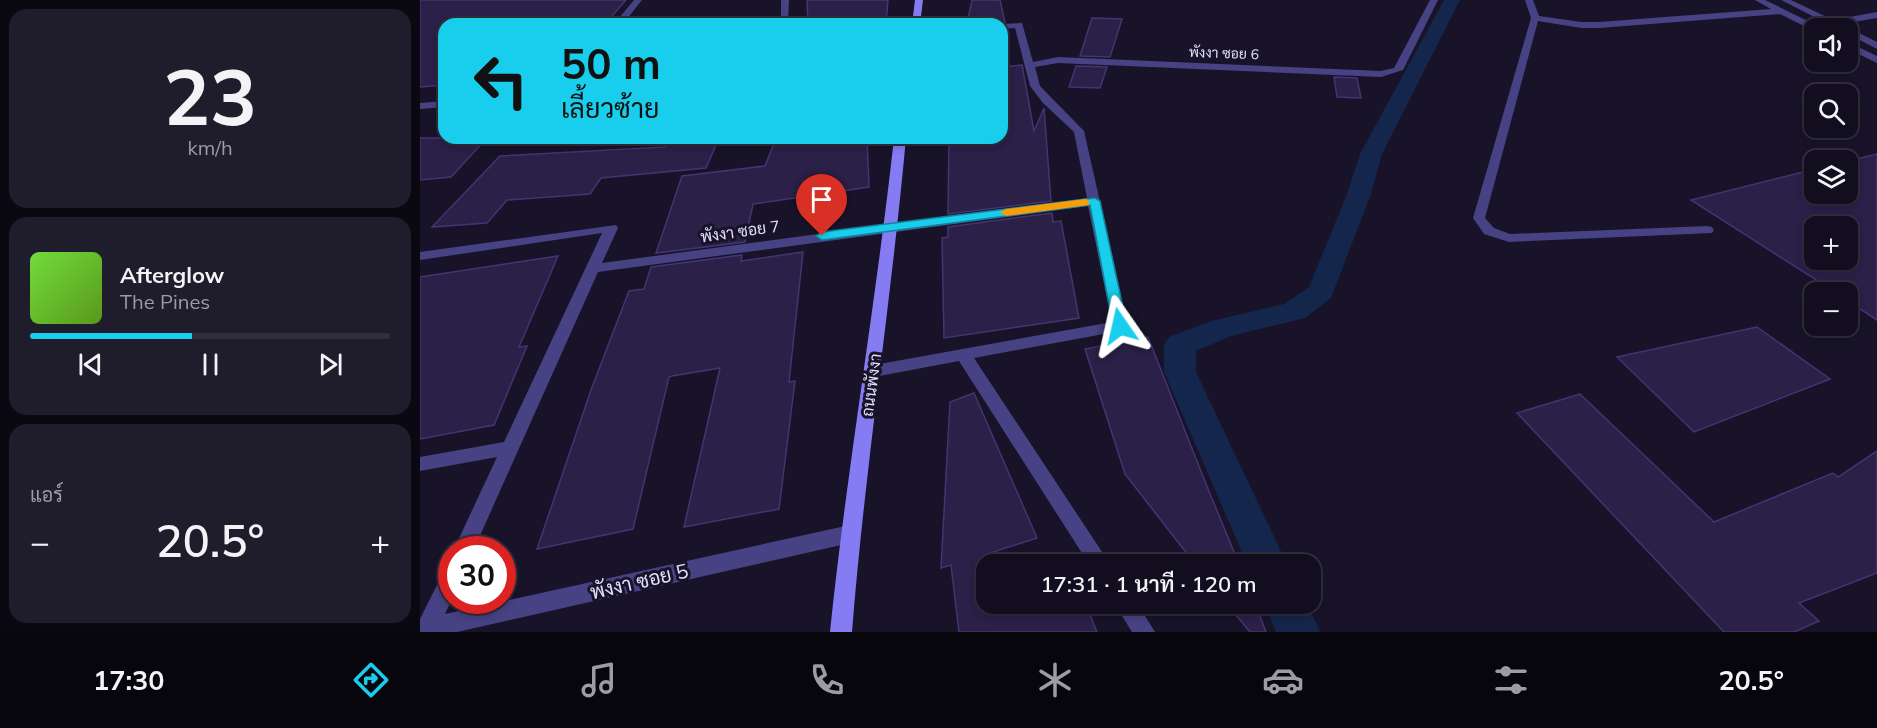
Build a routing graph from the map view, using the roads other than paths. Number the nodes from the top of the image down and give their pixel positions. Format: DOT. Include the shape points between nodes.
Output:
graph roads {
  1 [pos="638,0"];
  2 [pos="785,0"];
  3 [pos="919,0"];
  4 [pos="1434,0"];
  5 [pos="1529,0"];
  6 [pos="1759,0"];
  7 [pos="1785,0"];
  8 [pos="1781,11"];
  9 [pos="1877,15"];
  10 [pos="623,18"];
  11 [pos="785,18"];
  12 [pos="917,18"];
  13 [pos="1535,18"];
  14 [pos="1822,18"];
  15 [pos="1858,18"];
  16 [pos="1804,22"];
  17 [pos="1008,26"];
  18 [pos="1858,36"];
  19 [pos="1877,46"];
  20 [pos="1858,50"];
  21 [pos="1877,60"];
  22 [pos="1030,65"];
  23 [pos="438,104"];
  24 [pos="420,106"];
  25 [pos="899,144"];
  26 [pos="1095,201"];
  27 [pos="891,227"];
  28 [pos="1707,230"];
  29 [pos="420,256"];
  30 [pos="593,268"];
  31 [pos="964,356"];
  32 [pos="874,371"];
  33 [pos="510,448"];
  34 [pos="420,464"];
  35 [pos="850,534"];
  36 [pos="470,536"];
  37 [pos="1093,554"];
  38 [pos="438,603"];
  39 [pos="1132,614"];
  40 [pos="424,630"];
  41 [pos="841,632"];
  42 [pos="1144,632"];
  1 -- 10 [label="street"];
  2 -- 11 [label="street"];
  3 -- 12 [label="street"];
  4 -- 22 [label="street, พังงา ซอย 6" via="1398,70 1382,74 1058,60"];
  5 -- 13 [label="street"];
  6 -- 8 [label="street"];
  7 -- 14 [label="street"];
  8 -- 13 [label="street" via="1599,25"];
  8 -- 16 [label="street"];
  9 -- 15 [label="street"];
  13 -- 28 [label="street" via="1479,218 1489,231 1509,238"];
  17 -- 22 [label="street" via="1019,25"];
  18 -- 19 [label="street"];
  20 -- 21 [label="street"];
  22 -- 26 [label="street" via="1035,86 1079,131"];
  23 -- 24 [label="street"];
  25 -- 27 [label="street, ถนนพังงา"];
  26 -- 27 [label="street, พังงา ซอย 7"];
  26 -- 31 [label="street" via="1120,326"];
  27 -- 30 [label="street, พังงา ซอย 7"];
  27 -- 32 [label="street, ถนนพังงา"];
  29 -- 30 [label="street" via="610,228"];
  30 -- 33 [label="street"];
  31 -- 32 [label="street"];
  31 -- 37 [label="street"];
  32 -- 35 [label="street, ถนนพังงา"];
  33 -- 34 [label="street"];
  33 -- 36 [label="street"];
  35 -- 40 [label="street, พังงา ซอย 5"];
  35 -- 41 [label="street, ถนนพังงา"];
  38 -- 40 [label="street"];
  39 -- 42 [label="street"];
}
